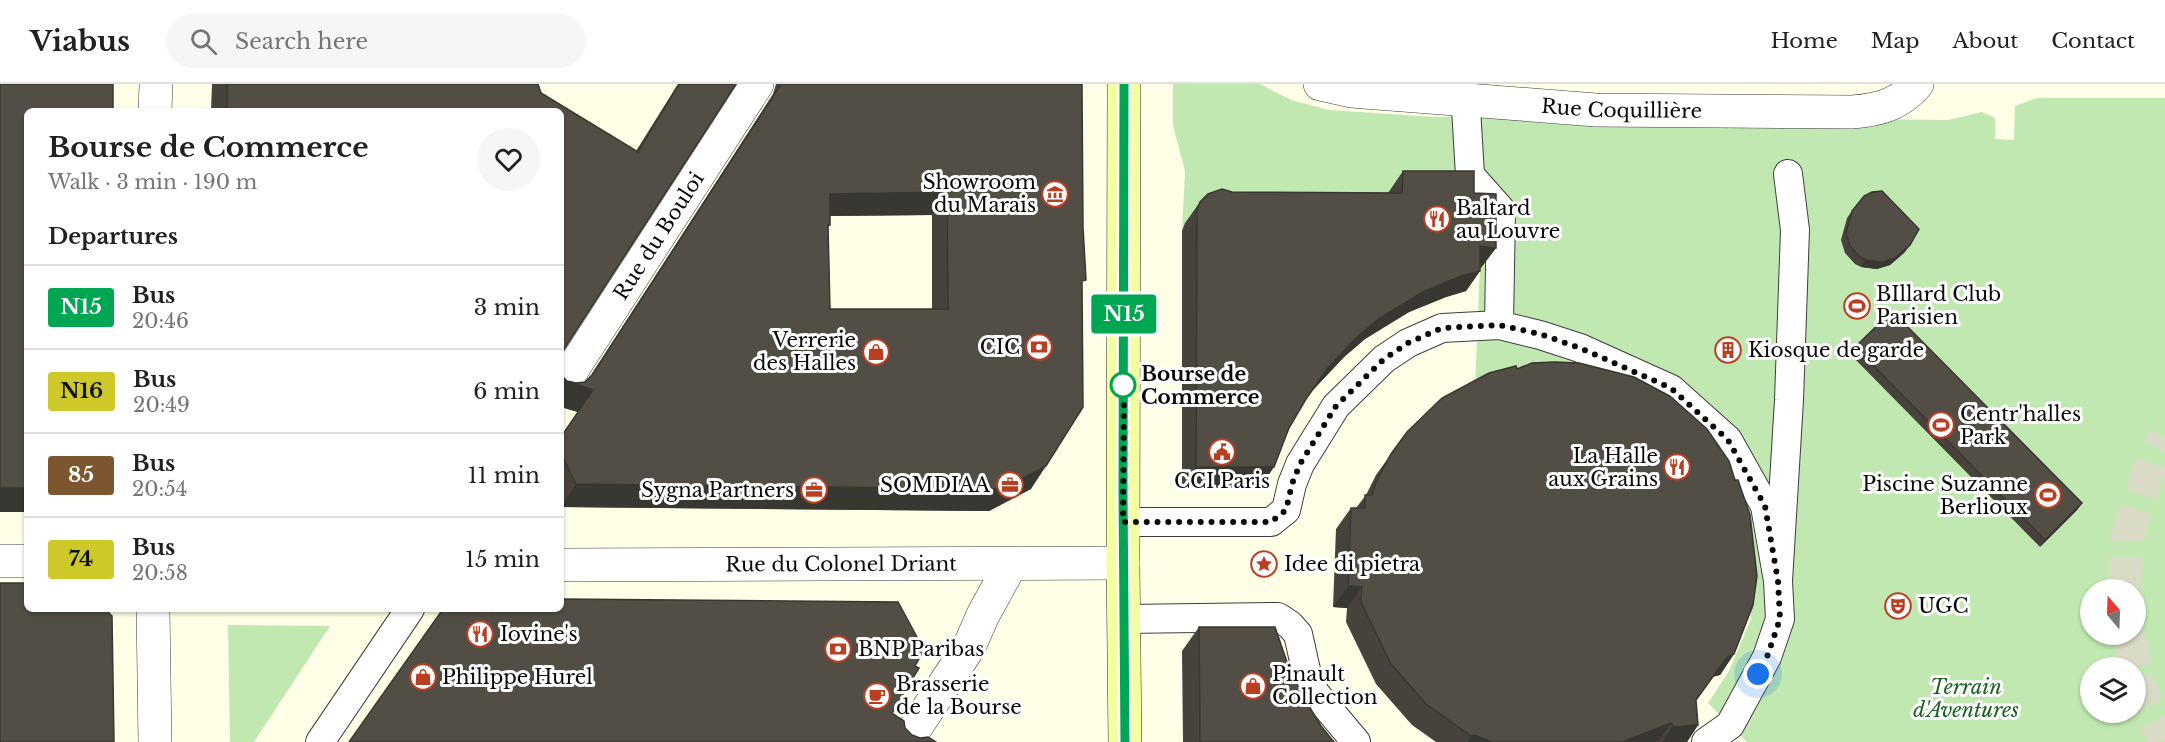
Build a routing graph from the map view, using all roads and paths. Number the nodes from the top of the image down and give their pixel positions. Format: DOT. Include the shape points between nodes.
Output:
graph roads {
  1 [pos="156,84"];
  2 [pos="757,84"];
  3 [pos="1124,84"];
  4 [pos="1917,84"];
  5 [pos="1325,85"];
  6 [pos="155,108"];
  7 [pos="1466,108"];
  8 [pos="1788,174"];
  9 [pos="1499,325"];
  10 [pos="564,382"];
  11 [pos="1123,522"];
  12 [pos="0,561"];
  13 [pos="24,561"];
  14 [pos="1123,563"];
  15 [pos="1011,564"];
  16 [pos="564,565"];
  17 [pos="1778,581"];
  18 [pos="153,612"];
  19 [pos="408,612"];
  20 [pos="1124,619"];
  21 [pos="155,742"];
  22 [pos="320,742"];
  23 [pos="906,742"];
  24 [pos="1125,742"];
  25 [pos="1356,742"];
  26 [pos="1706,742"];
  1 -- 6 [label="street"];
  2 -- 10 [label="street, Rue du Bouloi"];
  3 -- 11 [label="main road"];
  4 -- 5 [label="street, Rue Coquillière" via="1890,106 1852,112 1596,110 1351,91"];
  7 -- 9 [label="street" via="1470,175 1501,210"];
  8 -- 17 [label="street" via="1796,230"];
  9 -- 11 [label="street" via="1442,328 1384,359 1336,406 1300,464 1286,510 1271,522"];
  9 -- 17 [label="street" via="1580,348 1671,388 1728,440 1765,506"];
  11 -- 14 [label="main road"];
  12 -- 13 [label="street"];
  14 -- 15 [label="street, Rue du Colonel Driant"];
  14 -- 20 [label="main road"];
  15 -- 16 [label="street, Rue du Colonel Driant"];
  15 -- 23 [label="street" via="969,647"];
  17 -- 26 [label="street" via="1780,619 1767,657 1730,725"];
  18 -- 21 [label="street"];
  19 -- 22 [label="street"];
  20 -- 24 [label="main road"];
  20 -- 25 [label="street" via="1278,617 1298,634 1315,693"];
}
